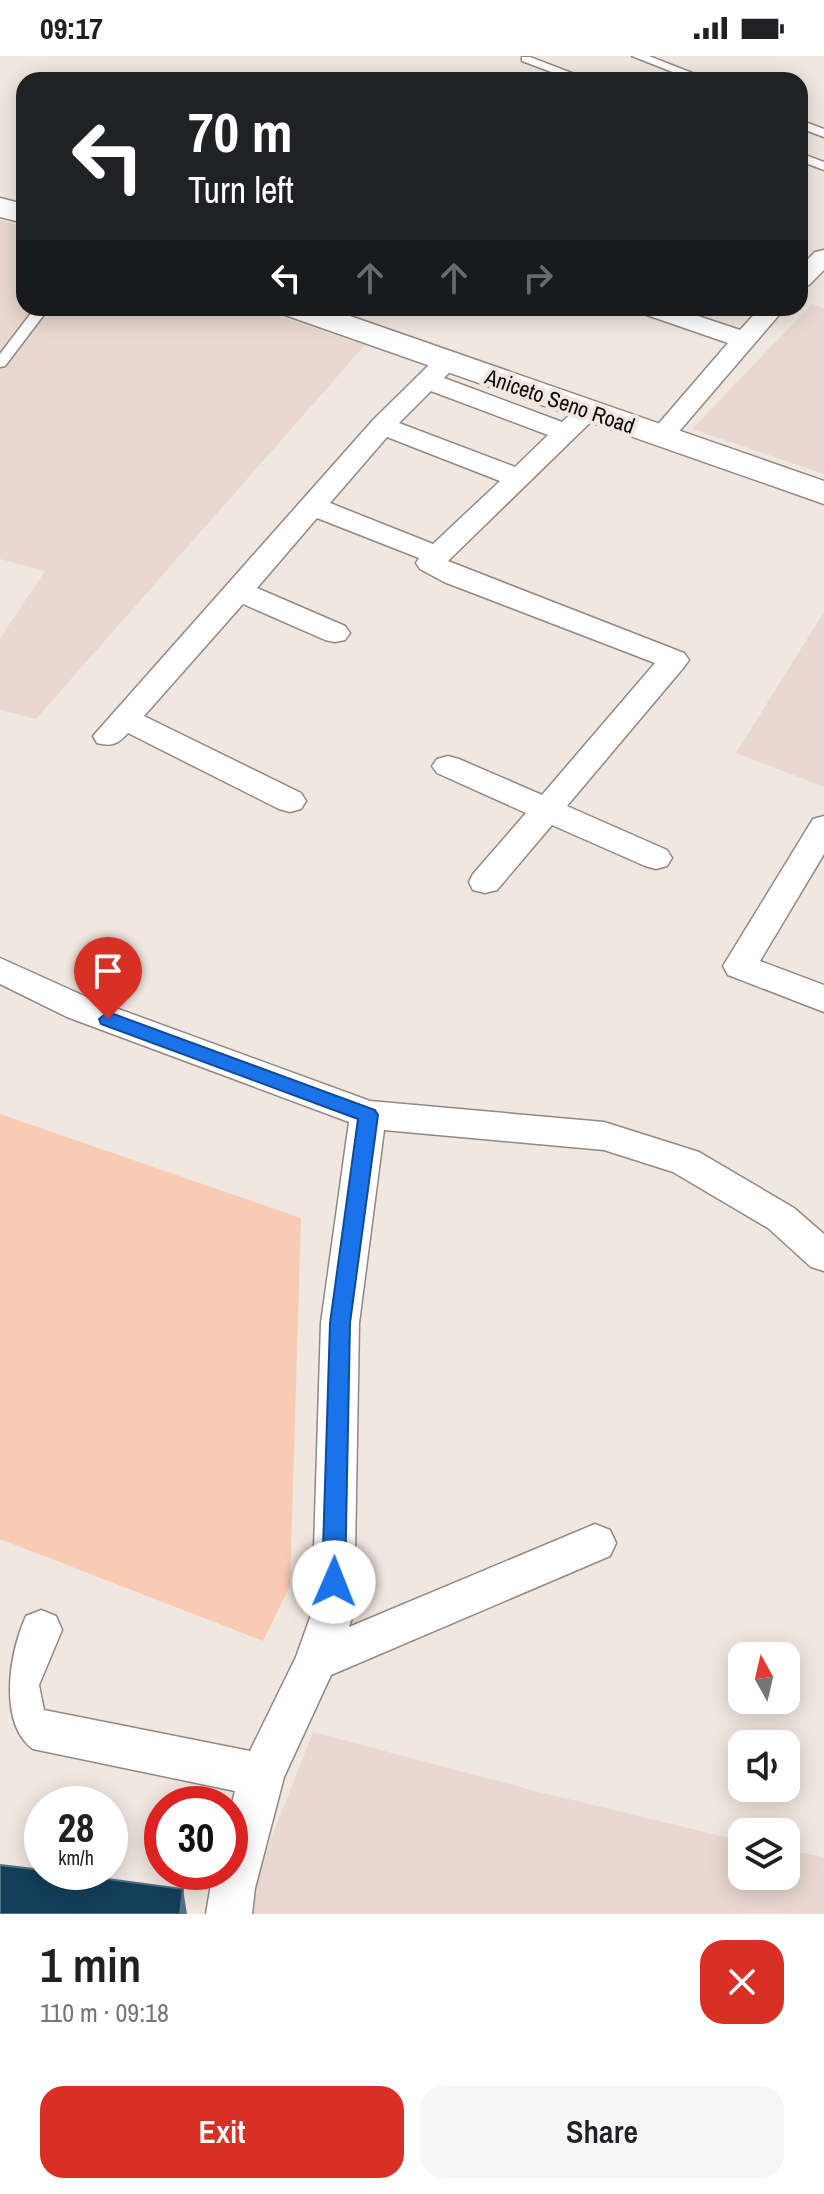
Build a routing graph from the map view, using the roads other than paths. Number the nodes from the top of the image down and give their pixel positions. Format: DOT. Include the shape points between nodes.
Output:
graph roads {
  1 [pos="638,56"];
  2 [pos="526,59"];
  3 [pos="562,72"];
  4 [pos="682,72"];
  5 [pos="824,257"];
  6 [pos="808,272"];
  7 [pos="36,316"];
  8 [pos="314,316"];
  9 [pos="673,316"];
  10 [pos="766,316"];
  11 [pos="743,340"];
  12 [pos="0,363"];
  13 [pos="437,371"];
  14 [pos="577,422"];
  15 [pos="382,426"];
  16 [pos="661,436"];
  17 [pos="513,476"];
  18 [pos="824,493"];
  19 [pos="312,506"];
  20 [pos="428,552"];
  21 [pos="237,590"];
  22 [pos="335,633"];
  23 [pos="448,766"];
  24 [pos="290,801"];
  25 [pos="545,809"];
  26 [pos="824,827"];
  27 [pos="656,858"];
  28 [pos="485,882"];
  29 [pos="0,970"];
  30 [pos="824,999"];
  31 [pos="368,1115"];
  32 [pos="824,1256"];
  33 [pos="595,1543"];
  34 [pos="41,1630"];
  35 [pos="316,1661"];
  36 [pos="262,1775"];
  37 [pos="229,1914"];
  1 -- 4 [label="lane"];
  2 -- 3 [label="lane"];
  5 -- 6 [label="street"];
  7 -- 12 [label="lane"];
  8 -- 13 [label="street, Aniceto Seno Road"];
  9 -- 11 [label="street"];
  10 -- 11 [label="street"];
  11 -- 16 [label="street"];
  13 -- 14 [label="street, Aniceto Seno Road"];
  13 -- 15 [label="street"];
  14 -- 16 [label="street, Aniceto Seno Road"];
  14 -- 25 [label="street" via="430,563 674,660"];
  15 -- 17 [label="street"];
  15 -- 19 [label="street"];
  16 -- 18 [label="street, Aniceto Seno Road"];
  19 -- 20 [label="street"];
  19 -- 21 [label="street"];
  21 -- 22 [label="street"];
  21 -- 24 [label="street" via="116,727"];
  23 -- 25 [label="street"];
  25 -- 27 [label="street"];
  25 -- 28 [label="street"];
  26 -- 30 [label="street" via="740,966"];
  29 -- 31 [label="street" via="79,1008"];
  31 -- 32 [label="street" via="604,1136 686,1162 781,1218"];
  31 -- 35 [label="street" via="340,1323 333,1612"];
  33 -- 35 [label="street"];
  34 -- 36 [label="street" via="17,1685 22,1718 33,1728"];
  35 -- 36 [label="street"];
  36 -- 37 [label="street"];
}
